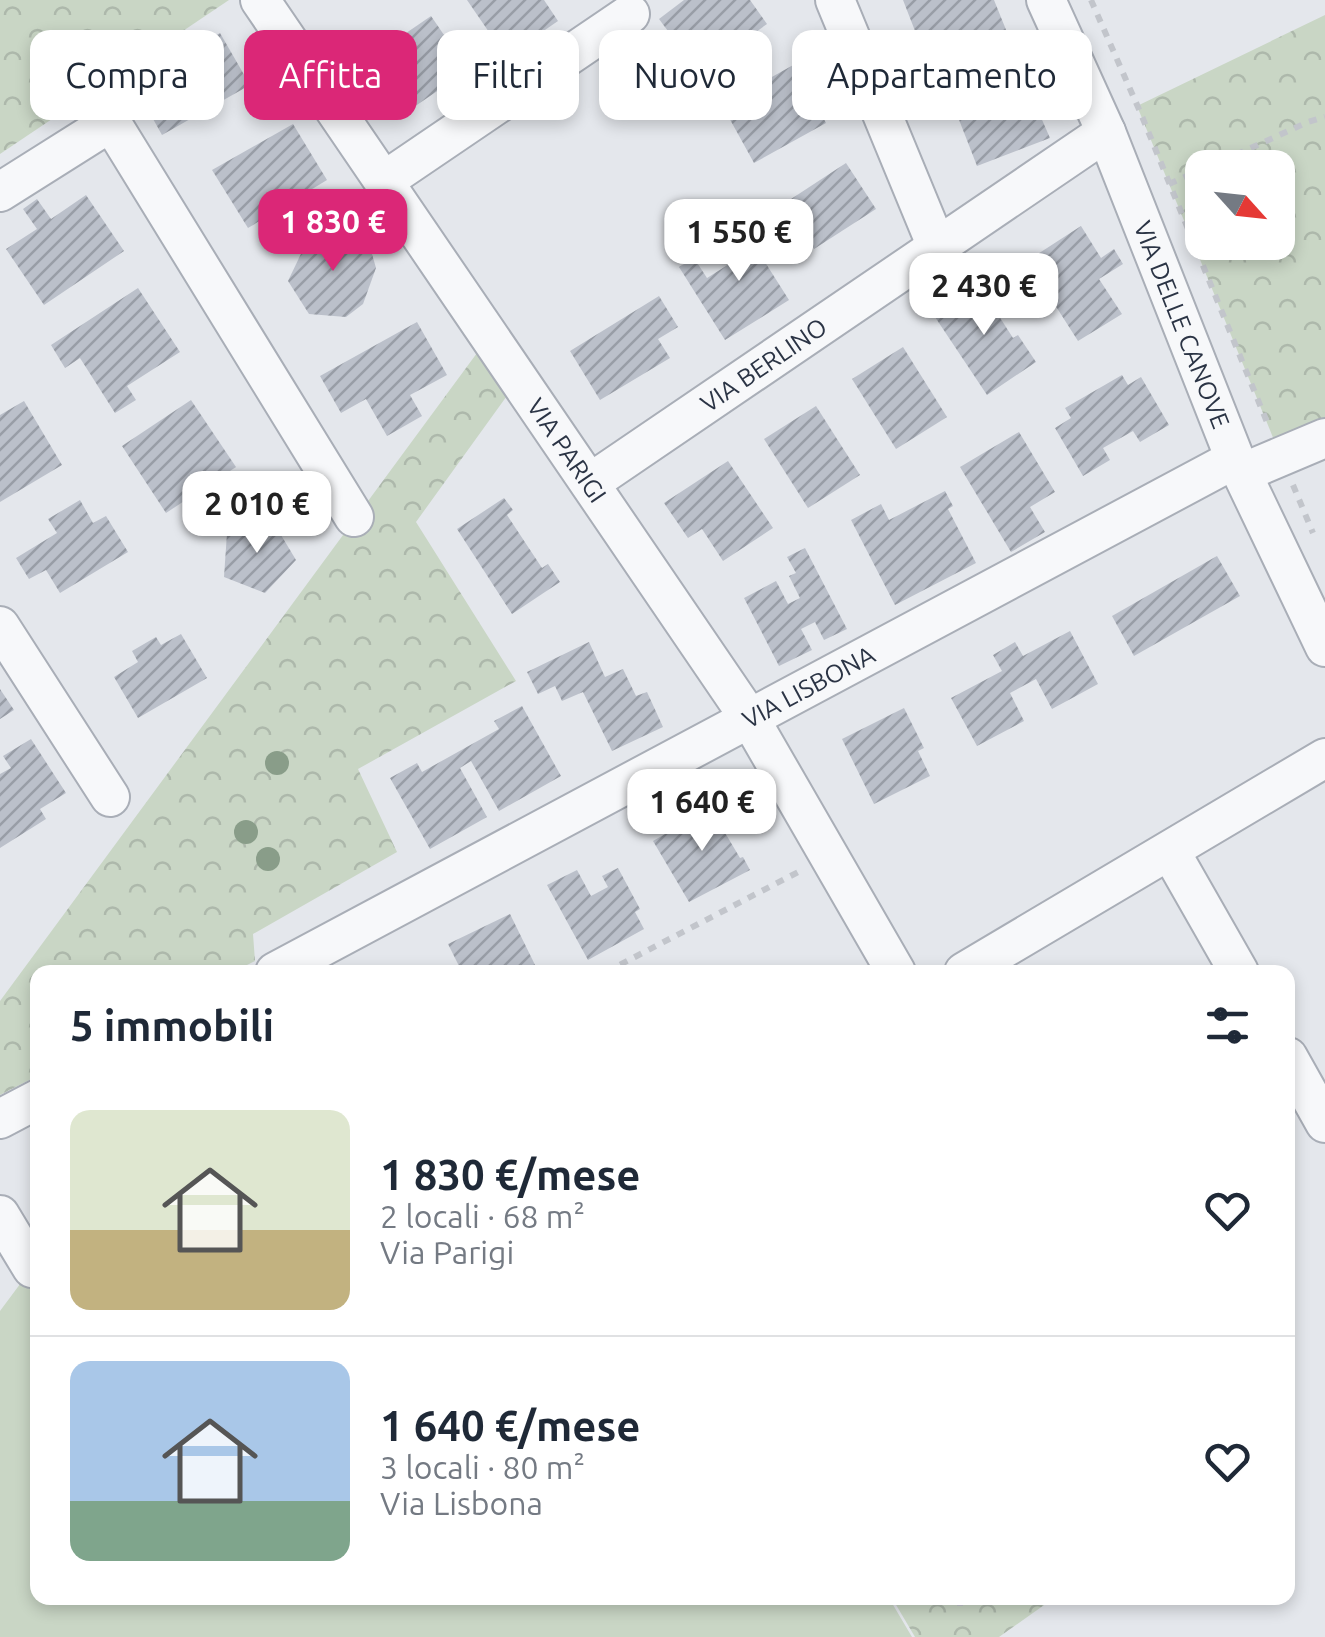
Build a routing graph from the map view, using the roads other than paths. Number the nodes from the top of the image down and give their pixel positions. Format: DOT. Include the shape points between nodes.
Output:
graph roads {
  1 [pos="260,0"];
  2 [pos="835,0"];
  3 [pos="1046,0"];
  4 [pos="630,14"];
  5 [pos="1106,132"];
  6 [pos="384,181"];
  7 [pos="0,192"];
  8 [pos="937,247"];
  9 [pos="1325,438"];
  10 [pos="1239,466"];
  11 [pos="590,484"];
  12 [pos="354,517"];
  13 [pos="0,626"];
  14 [pos="1325,647"];
  15 [pos="750,719"];
  16 [pos="1325,758"];
  17 [pos="110,796"];
  18 [pos="1170,851"];
  19 [pos="288,965"];
  20 [pos="892,965"];
  21 [pos="976,965"];
  22 [pos="1235,965"];
  23 [pos="1295,1069"];
  24 [pos="30,1103"];
  25 [pos="0,1119"];
  26 [pos="1325,1123"];
  27 [pos="0,1216"];
  28 [pos="30,1265"];
  1 -- 6 [label="street, VIA PARIGI"];
  2 -- 8 [label="street"];
  3 -- 5 [label="street, VIA DELLE CANOVE"];
  4 -- 6 [label="street"];
  5 -- 8 [label="street, VIA BERLINO"];
  5 -- 10 [label="street, VIA DELLE CANOVE"];
  6 -- 11 [label="street, VIA PARIGI"];
  7 -- 12 [label="street" via="111,122"];
  8 -- 11 [label="street, VIA BERLINO"];
  9 -- 10 [label="street, VIA LISBONA"];
  10 -- 14 [label="street, VIA DELLE CANOVE"];
  10 -- 15 [label="street, VIA LISBONA"];
  11 -- 15 [label="street, VIA PARIGI"];
  13 -- 17 [label="street"];
  15 -- 19 [label="street, VIA LISBONA"];
  15 -- 20 [label="street"];
  16 -- 18 [label="street"];
  18 -- 21 [label="street"];
  18 -- 22 [label="street"];
  23 -- 26 [label="street"];
  24 -- 25 [label="street"];
  27 -- 28 [label="street"];
}
